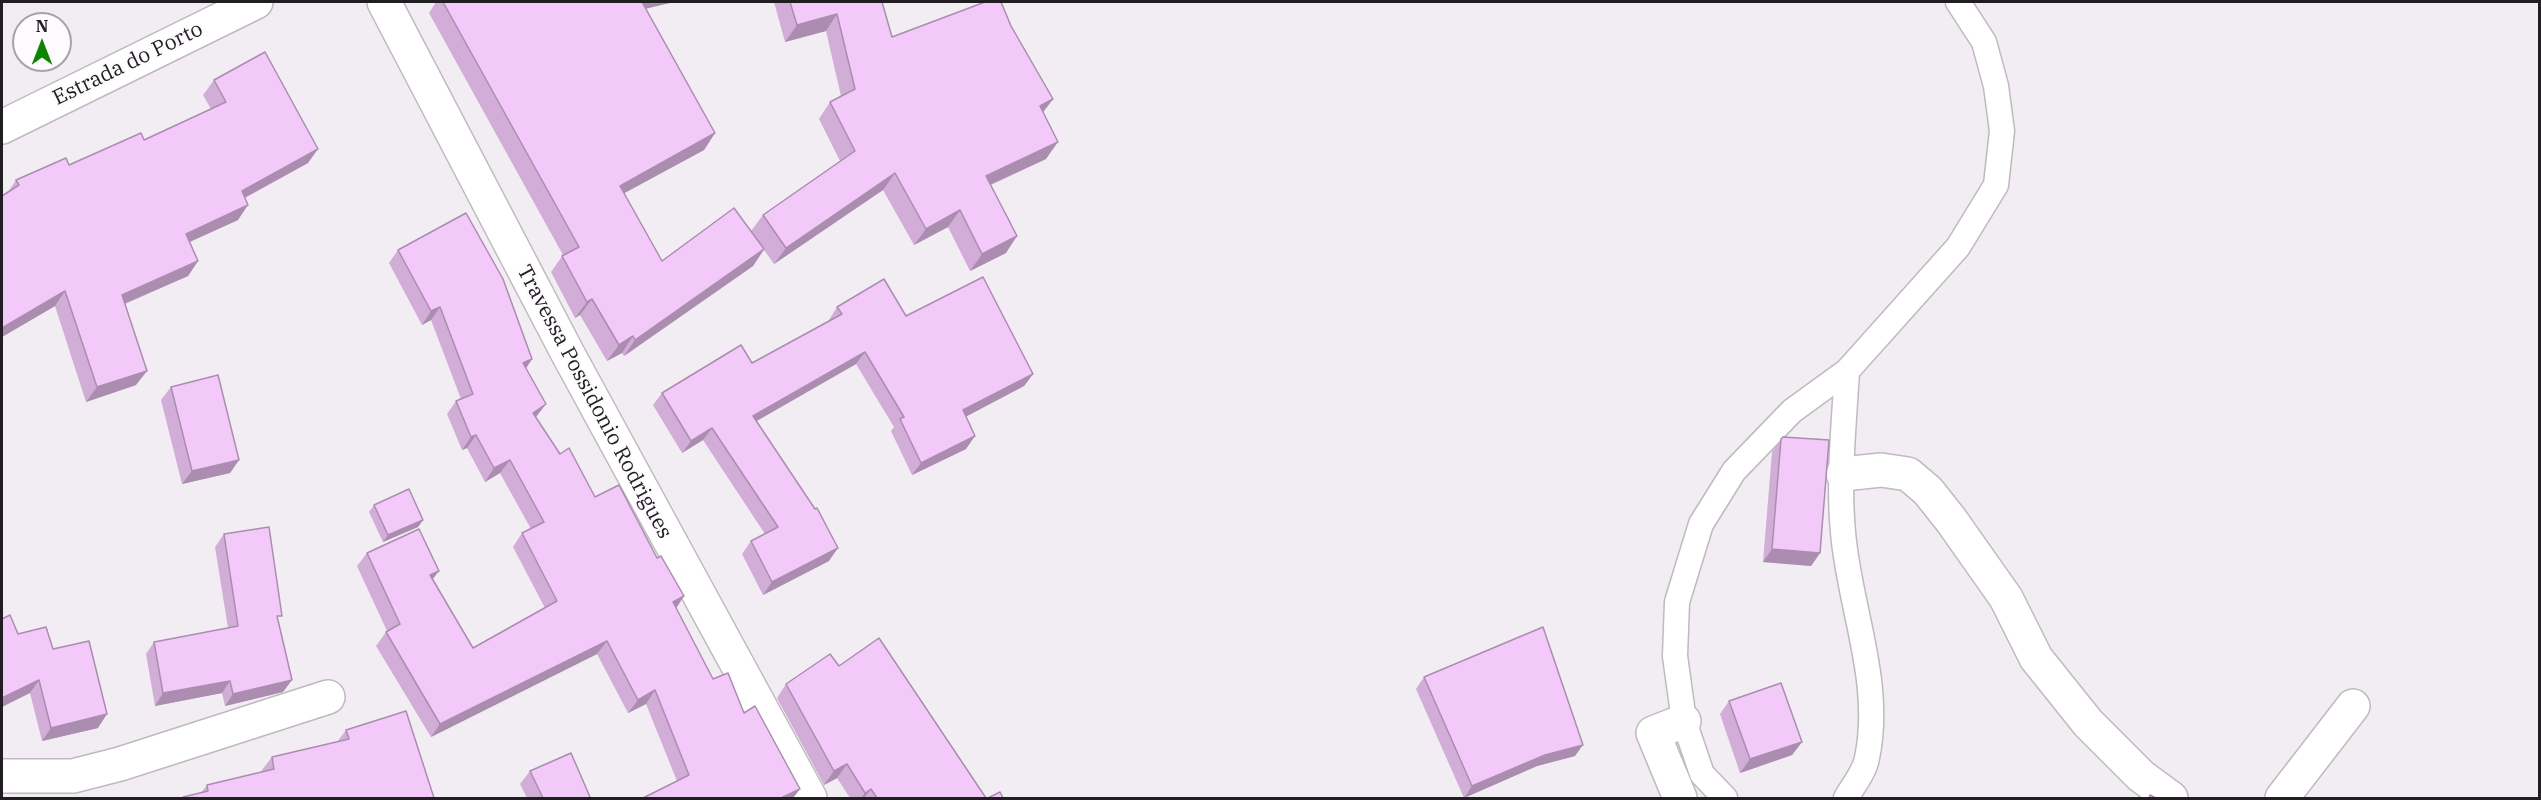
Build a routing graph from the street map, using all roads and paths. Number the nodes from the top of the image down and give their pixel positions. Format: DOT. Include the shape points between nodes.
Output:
graph roads {
  1 [pos="256,2"];
  2 [pos="384,2"];
  3 [pos="1958,2"];
  4 [pos="2,127"];
  5 [pos="1847,371"];
  6 [pos="1843,474"];
  7 [pos="328,697"];
  8 [pos="2353,706"];
  9 [pos="1684,721"];
  10 [pos="2,776"];
  11 [pos="810,798"];
  12 [pos="1680,798"];
  13 [pos="1725,798"];
  14 [pos="1846,798"];
  15 [pos="2171,798"];
  16 [pos="2282,798"];
  1 -- 4 [label="street, Estrada do Porto"];
  2 -- 11 [label="street, Travessa Possidonio Rodrigues" via="568,354"];
  3 -- 5 [label="lane" via="1984,42 1996,86 2002,132 1996,185 1958,248"];
  5 -- 6 [label="lane"];
  5 -- 9 [label="lane" via="1792,411 1742,462 1701,524 1677,602 1675,656"];
  6 -- 14 [label="lane" via="1844,541 1870,675 1872,718 1867,760"];
  6 -- 15 [label="street" via="1881,470 1908,474 1928,491 2006,598 2043,667 2088,723 2141,776"];
  7 -- 10 [label="street" via="73,776"];
  8 -- 16 [label="street"];
  9 -- 12 [label="street" via="1653,733"];
  9 -- 13 [label="lane" via="1702,774"];
}
